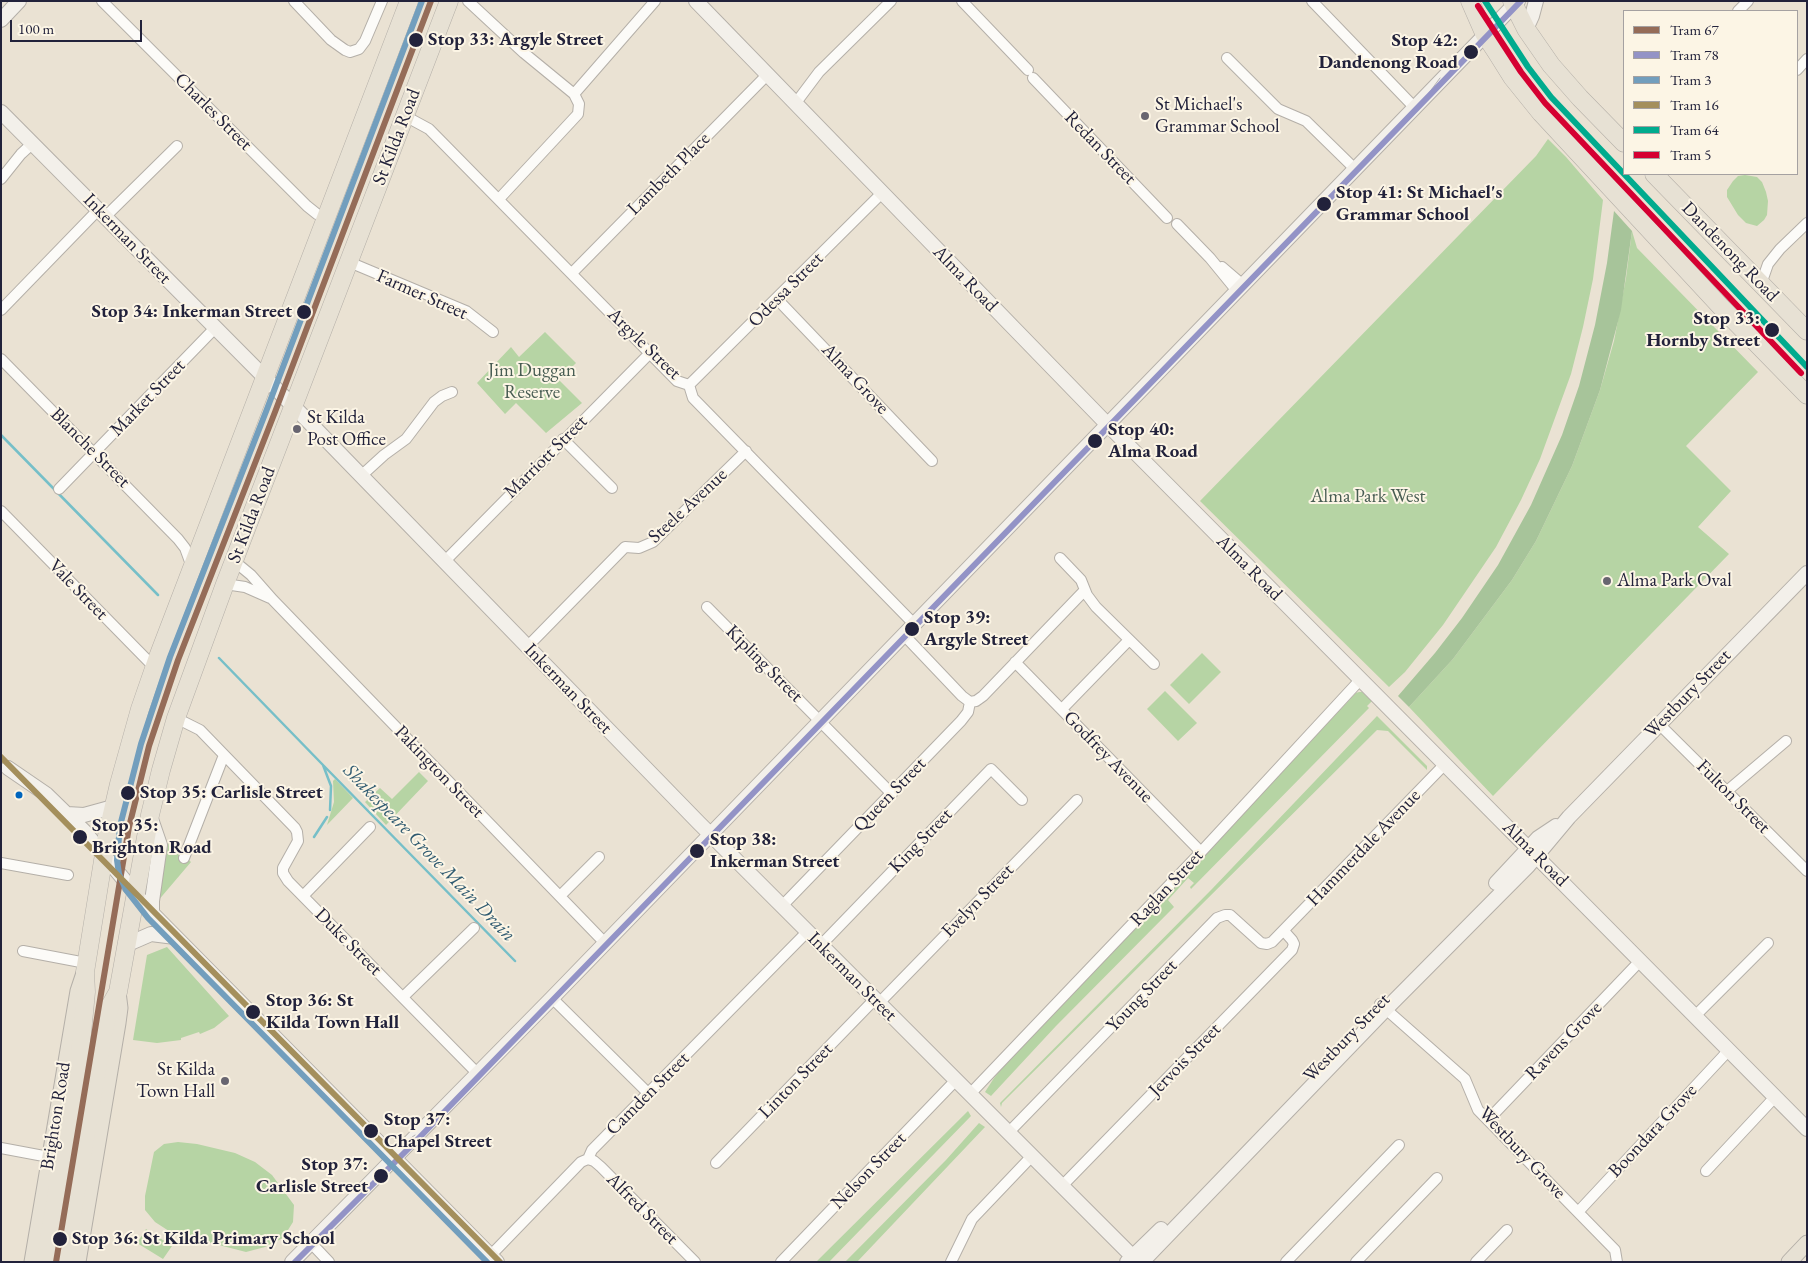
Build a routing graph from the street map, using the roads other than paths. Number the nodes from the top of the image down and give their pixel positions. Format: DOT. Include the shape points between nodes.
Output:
graph roads {
  1 [pos="20,1"];
  2 [pos="102,1"];
  3 [pos="294,1"];
  4 [pos="382,1"];
  5 [pos="410,1"];
  6 [pos="449,1"];
  7 [pos="468,1"];
  8 [pos="655,1"];
  9 [pos="696,1"];
  10 [pos="891,1"];
  11 [pos="962,1"];
  12 [pos="1312,1"];
  13 [pos="1470,1"];
  14 [pos="1536,1"];
  15 [pos="1748,1"];
  16 [pos="1514,3"];
  17 [pos="1739,10"];
  18 [pos="1,20"];
  19 [pos="1526,29"];
  20 [pos="1485,34"];
  21 [pos="1227,58"];
  22 [pos="1807,59"];
  23 [pos="1798,69"];
  24 [pos="767,75"];
  25 [pos="574,94"];
  26 [pos="792,100"];
  27 [pos="1415,108"];
  28 [pos="1,112"];
  29 [pos="405,116"];
  30 [pos="1623,142"];
  31 [pos="33,143"];
  32 [pos="177,146"];
  33 [pos="1355,169"];
  34 [pos="1655,175"];
  35 [pos="1,179"];
  36 [pos="882,194"];
  37 [pos="499,199"];
  38 [pos="102,214"];
  39 [pos="327,218"];
  40 [pos="1167,218"];
  41 [pos="1807,223"];
  42 [pos="1177,224"];
  43 [pos="349,262"];
  44 [pos="572,273"];
  45 [pos="1761,284"];
  46 [pos="1240,288"];
  47 [pos="777,299"];
  48 [pos="1,310"];
  49 [pos="216,328"];
  50 [pos="1807,330"];
  51 [pos="493,332"];
  52 [pos="650,353"];
  53 [pos="1,359"];
  54 [pos="265,379"];
  55 [pos="690,385"];
  56 [pos="452,392"];
  57 [pos="1807,395"];
  58 [pos="293,406"];
  59 [pos="1108,425"];
  60 [pos="563,440"];
  61 [pos="746,451"];
  62 [pos="95,454"];
  63 [pos="932,461"];
  64 [pos="361,476"];
  65 [pos="612,488"];
  66 [pos="59,489"];
  67 [pos="1,511"];
  68 [pos="178,539"];
  69 [pos="204,539"];
  70 [pos="1060,558"];
  71 [pos="234,560"];
  72 [pos="444,562"];
  73 [pos="193,568"];
  74 [pos="1807,573"];
  75 [pos="225,584"];
  76 [pos="1085,590"];
  77 [pos="273,600"];
  78 [pos="707,607"];
  79 [pos="914,624"];
  80 [pos="904,635"];
  81 [pos="1129,640"];
  82 [pos="527,647"];
  83 [pos="1015,662"];
  84 [pos="1154,664"];
  85 [pos="155,668"];
  86 [pos="1360,680"];
  87 [pos="970,702"];
  88 [pos="1062,709"];
  89 [pos="176,718"];
  90 [pos="820,722"];
  91 [pos="1659,724"];
  92 [pos="1786,742"];
  93 [pos="224,755"];
  94 [pos="1445,764"];
  95 [pos="4,767"];
  96 [pos="1727,791"];
  97 [pos="892,794"];
  98 [pos="1022,800"];
  99 [pos="1077,800"];
  100 [pos="114,807"];
  101 [pos="67,814"];
  102 [pos="150,815"];
  103 [pos="370,828"];
  104 [pos="710,834"];
  105 [pos="1201,852"];
  106 [pos="1532,852"];
  107 [pos="599,857"];
  108 [pos="184,858"];
  109 [pos="103,859"];
  110 [pos="1,863"];
  111 [pos="1807,871"];
  112 [pos="68,875"];
  113 [pos="303,896"];
  114 [pos="560,896"];
  115 [pos="137,897"];
  116 [pos="782,906"];
  117 [pos="152,913"];
  118 [pos="474,928"];
  119 [pos="1284,931"];
  120 [pos="807,932"];
  121 [pos="175,937"];
  122 [pos="606,943"];
  123 [pos="1768,943"];
  124 [pos="128,944"];
  125 [pos="821,946"];
  126 [pos="23,951"];
  127 [pos="1640,961"];
  128 [pos="86,968"];
  129 [pos="402,997"];
  130 [pos="552,998"];
  131 [pos="877,1001"];
  132 [pos="1383,1006"];
  133 [pos="1695,1016"];
  134 [pos="84,1029"];
  135 [pos="67,1049"];
  136 [pos="1729,1050"];
  137 [pos="106,1054"];
  138 [pos="478,1074"];
  139 [pos="956,1080"];
  140 [pos="648,1094"];
  141 [pos="970,1094"];
  142 [pos="1775,1097"];
  143 [pos="1488,1120"];
  144 [pos="1807,1128"];
  145 [pos="1009,1132"];
  146 [pos="1399,1145"];
  147 [pos="1,1148"];
  148 [pos="1032,1156"];
  149 [pos="64,1159"];
  150 [pos="394,1159"];
  151 [pos="588,1159"];
  152 [pos="716,1163"];
  153 [pos="1706,1171"];
  154 [pos="1437,1178"];
  155 [pos="1062,1186"];
  156 [pos="1578,1212"];
  157 [pos="1507,1230"];
  158 [pos="311,1243"];
  159 [pos="1806,1246"];
  160 [pos="494,1259"];
  161 [pos="1135,1260"];
  162 [pos="32,1262"];
  163 [pos="45,1262"];
  164 [pos="64,1262"];
  165 [pos="78,1262"];
  166 [pos="292,1262"];
  167 [pos="330,1262"];
  168 [pos="695,1262"];
  169 [pos="780,1262"];
  170 [pos="951,1262"];
  171 [pos="1286,1262"];
  172 [pos="1356,1262"];
  173 [pos="1476,1262"];
  174 [pos="1618,1262"];
  175 [pos="1789,1262"];
  1 -- 18 [label="street"];
  2 -- 39 [label="street, Charles Street" via="290,189 312,210"];
  3 -- 4 [label="street" via="332,40 350,52 359,49 365,41"];
  5 -- 39 [label="highway, St Kilda Road"];
  6 -- 29 [label="highway, St Kilda Road"];
  7 -- 25 [label="street"];
  8 -- 25 [label="street"];
  9 -- 24 [label="street, Alma Road"];
  10 -- 26 [label="street"];
  11 -- 40 [label="street, Redan Street"];
  12 -- 27 [label="street"];
  13 -- 20 [label="highway"];
  14 -- 19 [label="street"];
  15 -- 17 [label="street"];
  16 -- 19 [label="highway"];
  16 -- 20 [label="street"];
  19 -- 30 [label="highway" via="1551,65"];
  20 -- 27 [label="street"];
  20 -- 57 [label="highway" via="1530,99"];
  21 -- 33 [label="street" via="1272,104 1306,121"];
  22 -- 23 [label="street"];
  24 -- 26 [label="street, Alma Road"];
  24 -- 44 [label="street, Lambeth Place"];
  25 -- 37 [label="street" via="580,104 578,114"];
  26 -- 36 [label="street, Alma Road"];
  27 -- 33 [label="street"];
  28 -- 31 [label="street, Inkerman Street"];
  29 -- 37 [label="street, Argyle Street" via="429,129"];
  29 -- 43 [label="highway, St Kilda Road"];
  31 -- 35 [label="street"];
  31 -- 38 [label="street, Inkerman Street"];
  32 -- 38 [label="street"];
  33 -- 46 [label="street"];
  34 -- 45 [label="highway, Dandenong Road"];
  36 -- 47 [label="street, Odessa Street"];
  36 -- 59 [label="street, Alma Road"];
  37 -- 44 [label="street, Argyle Street"];
  38 -- 48 [label="street" via="67,241"];
  38 -- 49 [label="street, Inkerman Street"];
  39 -- 54 [label="highway, St Kilda Road"];
  41 -- 45 [label="street" via="1767,266"];
  42 -- 46 [label="street"];
  43 -- 51 [label="street, Farmer Street" via="466,311"];
  43 -- 58 [label="highway, St Kilda Road"];
  44 -- 52 [label="street, Argyle Street"];
  45 -- 50 [label="highway, Dandenong Road"];
  46 -- 59 [label="street"];
  47 -- 55 [label="street, Odessa Street"];
  47 -- 63 [label="street, Alma Grove"];
  49 -- 54 [label="street, Inkerman Street"];
  49 -- 62 [label="street, Market Street"];
  52 -- 55 [label="street, Argyle Street" via="677,381"];
  52 -- 60 [label="street, Marriott Street"];
  53 -- 62 [label="street, Blanche Street"];
  54 -- 58 [label="street, Inkerman Street"];
  54 -- 69 [label="highway, St Kilda Road"];
  55 -- 61 [label="street, Argyle Street" via="693,398"];
  56 -- 64 [label="street" via="430,406 406,439"];
  58 -- 64 [label="street, Inkerman Street"];
  58 -- 71 [label="highway, St Kilda Road"];
  59 -- 79 [label="street"];
  59 -- 86 [label="street, Alma Road"];
  60 -- 65 [label="street"];
  60 -- 72 [label="street, Marriott Street"];
  61 -- 79 [label="street, Argyle Street"];
  61 -- 82 [label="street, Steele Avenue" via="653,542 639,548 625,547"];
  62 -- 66 [label="street, Market Street"];
  62 -- 68 [label="street, Blanche Street"];
  64 -- 72 [label="street, Inkerman Street"];
  67 -- 85 [label="street, Vale Street"];
  68 -- 69 [label="street" via="190,543"];
  68 -- 73 [label="street, Blanche Street"];
  69 -- 73 [label="highway, St Kilda Road"];
  70 -- 76 [label="street" via="1082,580"];
  71 -- 75 [label="highway, St Kilda Road"];
  71 -- 77 [label="street, Pakington Street"];
  72 -- 82 [label="street, Inkerman Street"];
  73 -- 85 [label="highway, St Kilda Road"];
  74 -- 91 [label="street, Westbury Street"];
  75 -- 77 [label="street, Pakington Street" via="245,586"];
  75 -- 89 [label="highway, St Kilda Road"];
  76 -- 81 [label="street" via="1096,607"];
  76 -- 83 [label="street"];
  77 -- 114 [label="street, Pakington Street"];
  78 -- 90 [label="street, Kipling Street"];
  79 -- 80 [label="street"];
  80 -- 87 [label="street"];
  80 -- 90 [label="street"];
  81 -- 84 [label="street"];
  81 -- 88 [label="street"];
  82 -- 104 [label="street, Inkerman Street"];
  83 -- 87 [label="street" via="979,700"];
  83 -- 88 [label="street, Godfrey Avenue"];
  85 -- 100 [label="highway, St Kilda Road" via="140,709"];
  86 -- 94 [label="street, Alma Road"];
  86 -- 105 [label="street, Raglan Street"];
  87 -- 97 [label="street, Queen Street" via="961,721"];
  88 -- 105 [label="street, Godfrey Avenue"];
  89 -- 93 [label="street" via="196,727"];
  89 -- 102 [label="highway, St Kilda Road"];
  90 -- 97 [label="street, Kipling Street"];
  90 -- 104 [label="street"];
  91 -- 96 [label="street, Fulton Street"];
  91 -- 106 [label="street, Westbury Street" via="1554,836"];
  92 -- 96 [label="street"];
  93 -- 108 [label="street"];
  93 -- 113 [label="street, Duke Street" via="297,832 296,845 283,873"];
  94 -- 106 [label="street, Alma Road"];
  94 -- 119 [label="street, Hammerdale Avenue"];
  95 -- 101 [label="street" via="40,790"];
  95 -- 109 [label="street"];
  96 -- 111 [label="street, Fulton Street"];
  97 -- 116 [label="street, Queen Street"];
  98 -- 125 [label="street, King Street" via="991,769"];
  99 -- 131 [label="street, Evelyn Street"];
  100 -- 101 [label="street" via="87,814"];
  100 -- 109 [label="highway, St Kilda Road"];
  101 -- 109 [label="street" via="92,839"];
  102 -- 115 [label="highway, St Kilda Road"];
  102 -- 117 [label="street" via="160,845"];
  103 -- 113 [label="street"];
  104 -- 116 [label="street, Inkerman Street"];
  104 -- 122 [label="street"];
  105 -- 141 [label="street, Raglan Street"];
  106 -- 127 [label="street, Alma Road"];
  106 -- 132 [label="street, Westbury Street"];
  107 -- 114 [label="street"];
  109 -- 115 [label="street"];
  109 -- 128 [label="highway, Brighton Road"];
  110 -- 112 [label="street"];
  113 -- 129 [label="street, Duke Street"];
  114 -- 122 [label="street, Pakington Street"];
  115 -- 117 [label="street"];
  115 -- 124 [label="highway, Brighton Road"];
  116 -- 120 [label="street, Inkerman Street"];
  117 -- 121 [label="street"];
  118 -- 129 [label="street"];
  119 -- 145 [label="street, Young Street" via="1272,942 1264,944 1230,915 1221,916"];
  119 -- 155 [label="street, Jervois Street" via="1294,944 1292,950"];
  120 -- 125 [label="street, Inkerman Street"];
  120 -- 140 [label="street, Camden Street"];
  121 -- 124 [label="street" via="151,934"];
  121 -- 150 [label="street"];
  122 -- 130 [label="street"];
  123 -- 133 [label="street"];
  124 -- 137 [label="highway, Brighton Road" via="118,992 110,1006"];
  125 -- 131 [label="street, Inkerman Street"];
  126 -- 128 [label="street"];
  127 -- 133 [label="street, Alma Road"];
  127 -- 143 [label="street, Ravens Grove"];
  128 -- 134 [label="highway, Brighton Road"];
  128 -- 135 [label="main road, Brighton Road" via="78,991"];
  129 -- 138 [label="street, Duke Street"];
  130 -- 138 [label="street"];
  130 -- 140 [label="street"];
  131 -- 139 [label="street, Inkerman Street"];
  131 -- 152 [label="street, Linton Street"];
  132 -- 143 [label="street, Westbury Grove" via="1465,1079 1478,1110"];
  132 -- 161 [label="street, Westbury Street"];
  133 -- 136 [label="street, Alma Road"];
  134 -- 135 [label="main road"];
  134 -- 149 [label="highway, Brighton Road"];
  135 -- 149 [label="main road, Brighton Road"];
  136 -- 142 [label="street, Alma Road"];
  136 -- 156 [label="street, Boondara Grove"];
  137 -- 149 [label="highway, Brighton Road"];
  137 -- 165 [label="main road, Brighton Road"];
  138 -- 150 [label="street"];
  139 -- 141 [label="street, Inkerman Street"];
  139 -- 169 [label="street, Nelson Street"];
  140 -- 151 [label="street, Camden Street" via="592,1150"];
  141 -- 145 [label="street, Inkerman Street"];
  142 -- 144 [label="street, Alma Road"];
  142 -- 153 [label="street"];
  143 -- 156 [label="street, Westbury Grove"];
  145 -- 148 [label="street, Inkerman Street"];
  146 -- 171 [label="street"];
  147 -- 149 [label="street"];
  148 -- 155 [label="street, Inkerman Street"];
  148 -- 170 [label="street" via="972,1219"];
  149 -- 162 [label="main road, Brighton Road"];
  149 -- 163 [label="highway, Brighton Road"];
  149 -- 164 [label="highway, Brighton Road" via="72,1215"];
  150 -- 158 [label="street"];
  150 -- 160 [label="street"];
  151 -- 160 [label="street, Camden Street" via="581,1162"];
  151 -- 168 [label="street, Alfred Street" via="601,1167"];
  154 -- 172 [label="street"];
  155 -- 161 [label="street, Inkerman Street"];
  156 -- 174 [label="street, Westbury Grove" via="1615,1250"];
  157 -- 173 [label="street"];
  158 -- 166 [label="street"];
  158 -- 167 [label="street"];
  159 -- 175 [label="main road"];
}
